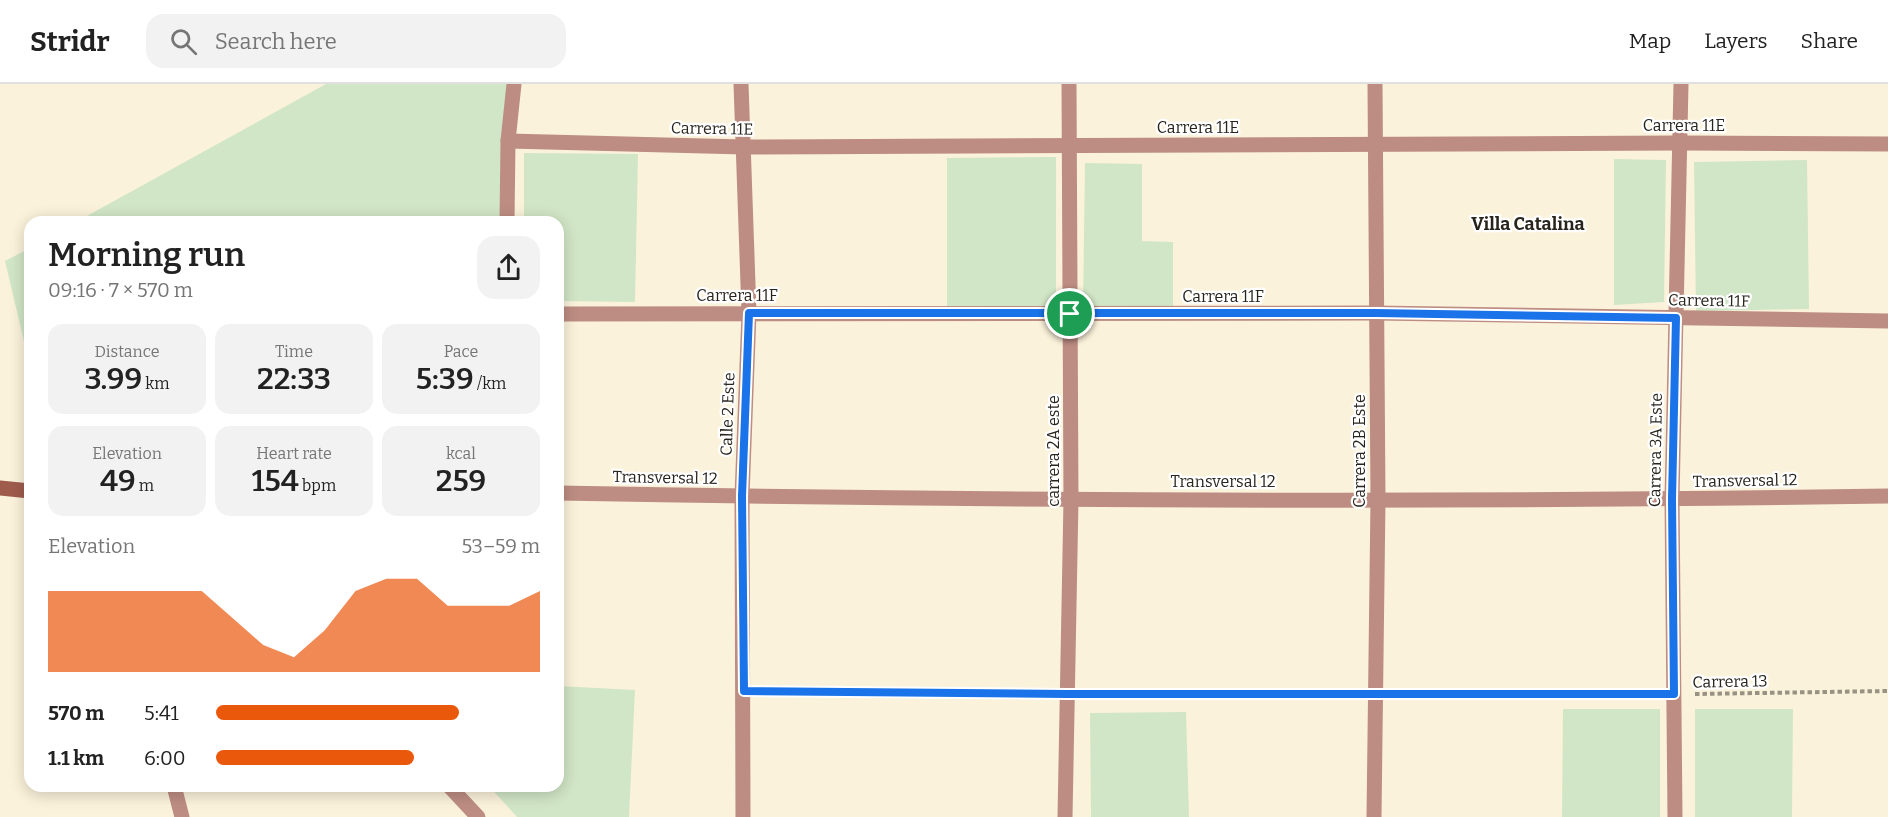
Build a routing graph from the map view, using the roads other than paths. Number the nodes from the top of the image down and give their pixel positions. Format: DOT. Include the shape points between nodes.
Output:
graph roads {
  1 [pos="514,84"];
  2 [pos="741,84"];
  3 [pos="1069,84"];
  4 [pos="1375,84"];
  5 [pos="1680,84"];
  6 [pos="508,141"];
  7 [pos="1679,143"];
  8 [pos="1376,144"];
  9 [pos="1888,144"];
  10 [pos="1069,146"];
  11 [pos="744,147"];
  12 [pos="507,216"];
  13 [pos="749,313"];
  14 [pos="1376,313"];
  15 [pos="564,314"];
  16 [pos="1070,314"];
  17 [pos="1676,318"];
  18 [pos="1888,321"];
  19 [pos="0,488"];
  20 [pos="24,490"];
  21 [pos="564,493"];
  22 [pos="1888,495"];
  23 [pos="742,496"];
  24 [pos="1378,499"];
  25 [pos="1672,499"];
  26 [pos="1071,500"];
  27 [pos="176,792"];
  28 [pos="455,792"];
  29 [pos="182,817"];
  30 [pos="478,817"];
  31 [pos="743,817"];
  32 [pos="1065,817"];
  33 [pos="1374,817"];
  34 [pos="1675,817"];
  1 -- 6 [label="street"];
  2 -- 11 [label="street, Calle 2 Este"];
  3 -- 10 [label="street, carrera 2A este"];
  4 -- 8 [label="street, Carrera 2B Este"];
  5 -- 7 [label="street, Carrera 3A Este"];
  6 -- 11 [label="street, Carrera 11E"];
  6 -- 12 [label="street"];
  7 -- 8 [label="street, Carrera 11E"];
  7 -- 9 [label="street, Carrera 11E"];
  7 -- 17 [label="street, Carrera 3A Este"];
  8 -- 10 [label="street, Carrera 11E"];
  8 -- 14 [label="street, Carrera 2B Este"];
  10 -- 11 [label="street, Carrera 11E"];
  10 -- 16 [label="street, carrera 2A este"];
  11 -- 13 [label="street, Calle 2 Este"];
  13 -- 15 [label="street, Carrera 11F"];
  13 -- 16 [label="street, Carrera 11F"];
  13 -- 23 [label="street, Calle 2 Este"];
  14 -- 16 [label="street, Carrera 11F"];
  14 -- 17 [label="street, Carrera 11F"];
  14 -- 24 [label="street, Carrera 2B Este"];
  16 -- 26 [label="street, carrera 2A este"];
  17 -- 18 [label="street, Carrera 11F"];
  17 -- 25 [label="street, Carrera 3A Este"];
  19 -- 20 [label="street"];
  21 -- 23 [label="street, Transversal 12"];
  22 -- 25 [label="street, Transversal 12"];
  23 -- 26 [label="street, Transversal 12"];
  23 -- 31 [label="street, Calle 2 Este"];
  24 -- 25 [label="street, Transversal 12"];
  24 -- 26 [label="street, Transversal 12"];
  24 -- 33 [label="street, Carrera 2B Este"];
  25 -- 34 [label="street, Carrera 3A Este"];
  26 -- 32 [label="street, carrera 2A este"];
  27 -- 29 [label="street"];
  28 -- 30 [label="street"];
}
